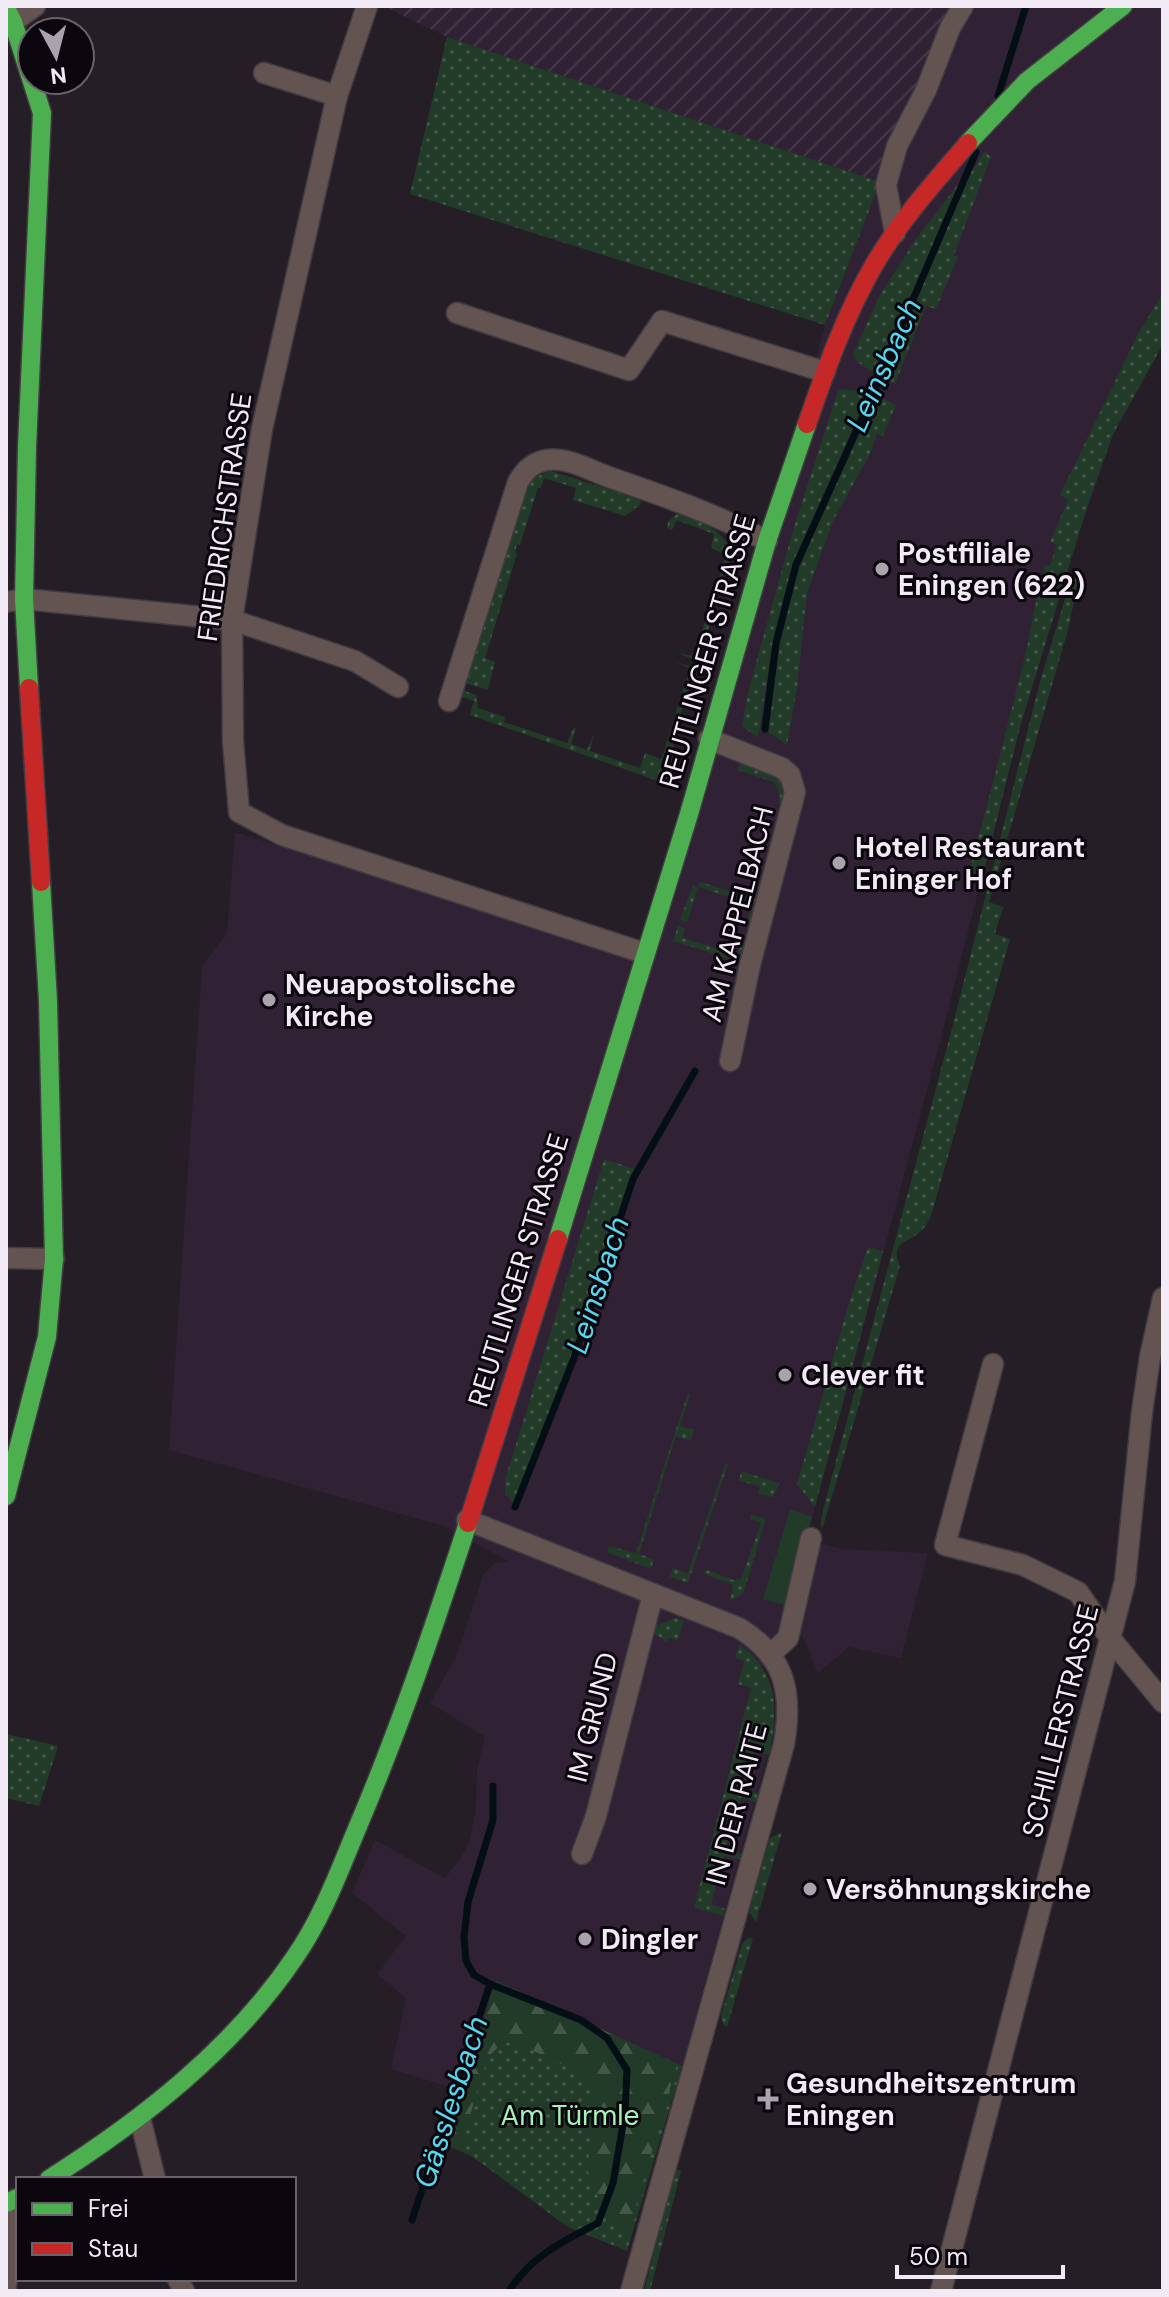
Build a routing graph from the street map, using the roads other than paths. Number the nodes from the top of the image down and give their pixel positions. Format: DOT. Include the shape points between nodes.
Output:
graph roads {
  1 [pos="35,6"];
  2 [pos="367,6"];
  3 [pos="963,6"];
  4 [pos="1123,6"];
  5 [pos="10,15"];
  6 [pos="264,73"];
  7 [pos="337,96"];
  8 [pos="895,233"];
  9 [pos="457,313"];
  10 [pos="825,372"];
  11 [pos="767,541"];
  12 [pos="15,600"];
  13 [pos="232,620"];
  14 [pos="398,687"];
  15 [pos="449,701"];
  16 [pos="709,739"];
  17 [pos="644,953"];
  18 [pos="730,1061"];
  19 [pos="6,1258"];
  20 [pos="54,1259"];
  21 [pos="1163,1298"];
  22 [pos="1156,1360"];
  23 [pos="993,1364"];
  24 [pos="16,1427"];
  25 [pos="6,1496"];
  26 [pos="467,1520"];
  27 [pos="811,1538"];
  28 [pos="653,1594"];
  29 [pos="1110,1638"];
  30 [pos="771,1654"];
  31 [pos="1163,1702"];
  32 [pos="582,1854"];
  33 [pos="140,2118"];
  34 [pos="52,2177"];
  35 [pos="155,2177"];
  36 [pos="13,2200"];
  37 [pos="6,2286"];
  38 [pos="631,2291"];
  39 [pos="941,2291"];
  1 -- 5 [label="street"];
  2 -- 7 [label="street, FRIEDRICHSTRASSE"];
  3 -- 8 [label="street" via="897,146 886,185"];
  4 -- 8 [label="main road, REUTLINGER STRASSE" via="1027,81"];
  5 -- 12 [label="main road" via="42,113 27,457"];
  6 -- 7 [label="street"];
  7 -- 13 [label="street, FRIEDRICHSTRASSE" via="262,429"];
  8 -- 10 [label="main road, REUTLINGER STRASSE" via="874,265"];
  9 -- 10 [label="street" via="629,370 662,321"];
  10 -- 11 [label="main road, REUTLINGER STRASSE"];
  11 -- 15 [label="street" via="677,501 561,460 535,463 518,482"];
  11 -- 16 [label="main road, REUTLINGER STRASSE"];
  12 -- 13 [label="street"];
  12 -- 20 [label="main road" via="48,1001"];
  13 -- 14 [label="street" via="355,661"];
  13 -- 17 [label="street, FRIEDRICHSTRASSE" via="239,812 282,835"];
  16 -- 17 [label="main road, REUTLINGER STRASSE"];
  16 -- 18 [label="street, AM KAPPELBACH" via="782,768 795,792"];
  17 -- 26 [label="main road, REUTLINGER STRASSE"];
  19 -- 20 [label="street"];
  20 -- 24 [label="main road" via="47,1337"];
  21 -- 22 [label="street, SCHILLERSTRASSE"];
  22 -- 29 [label="street, SCHILLERSTRASSE" via="1135,1468 1125,1581"];
  23 -- 29 [label="street" via="945,1545 1023,1565 1078,1592"];
  24 -- 25 [label="main road"];
  26 -- 28 [label="street, IN DER RAITE"];
  26 -- 33 [label="main road, REUTLINGER STRASSE" via="382,1770 305,1944 258,2004"];
  27 -- 30 [label="street" via="788,1638"];
  28 -- 30 [label="street, IN DER RAITE" via="739,1628"];
  28 -- 32 [label="street, IM GRUND"];
  29 -- 31 [label="street"];
  29 -- 39 [label="street, SCHILLERSTRASSE"];
  30 -- 38 [label="street, IN DER RAITE" via="787,1693 784,1744"];
  33 -- 34 [label="main road, REUTLINGER STRASSE"];
  33 -- 35 [label="street"];
  36 -- 37 [label="street"];
}
